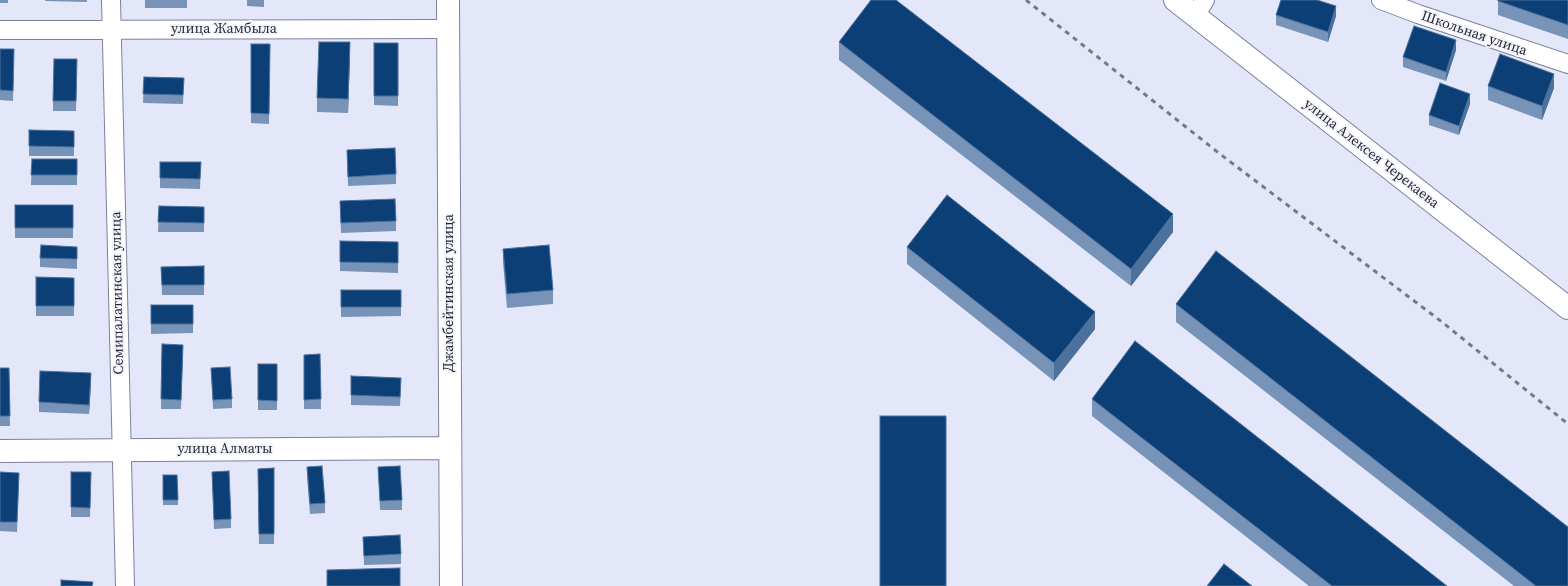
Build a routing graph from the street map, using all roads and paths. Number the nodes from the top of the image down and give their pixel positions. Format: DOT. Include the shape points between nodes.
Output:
graph roads {
  1 [pos="111,0"];
  2 [pos="448,0"];
  3 [pos="1175,0"];
  4 [pos="1381,0"];
  5 [pos="1200,8"];
  6 [pos="111,29"];
  7 [pos="448,29"];
  8 [pos="0,30"];
  9 [pos="1568,64"];
  10 [pos="1568,308"];
  11 [pos="450,448"];
  12 [pos="121,450"];
  13 [pos="0,451"];
  14 [pos="125,586"];
  15 [pos="451,586"];
  1 -- 6 [label="street, Семипалатинская улица"];
  2 -- 7 [label="street, Джамбейтинская улица"];
  3 -- 5 [label="street, улица Алексея Черекаева"];
  4 -- 9 [label="street, Школьная улица"];
  5 -- 10 [label="street, улица Алексея Черекаева"];
  6 -- 7 [label="street, улица Жамбыла"];
  6 -- 8 [label="street, улица Жамбыла"];
  6 -- 12 [label="street, Семипалатинская улица"];
  7 -- 11 [label="street, Джамбейтинская улица"];
  11 -- 12 [label="street, улица Алматы"];
  11 -- 15 [label="street, Джамбейтинская улица"];
  12 -- 13 [label="street, улица Алматы"];
  12 -- 14 [label="street, Семипалатинская улица"];
}
